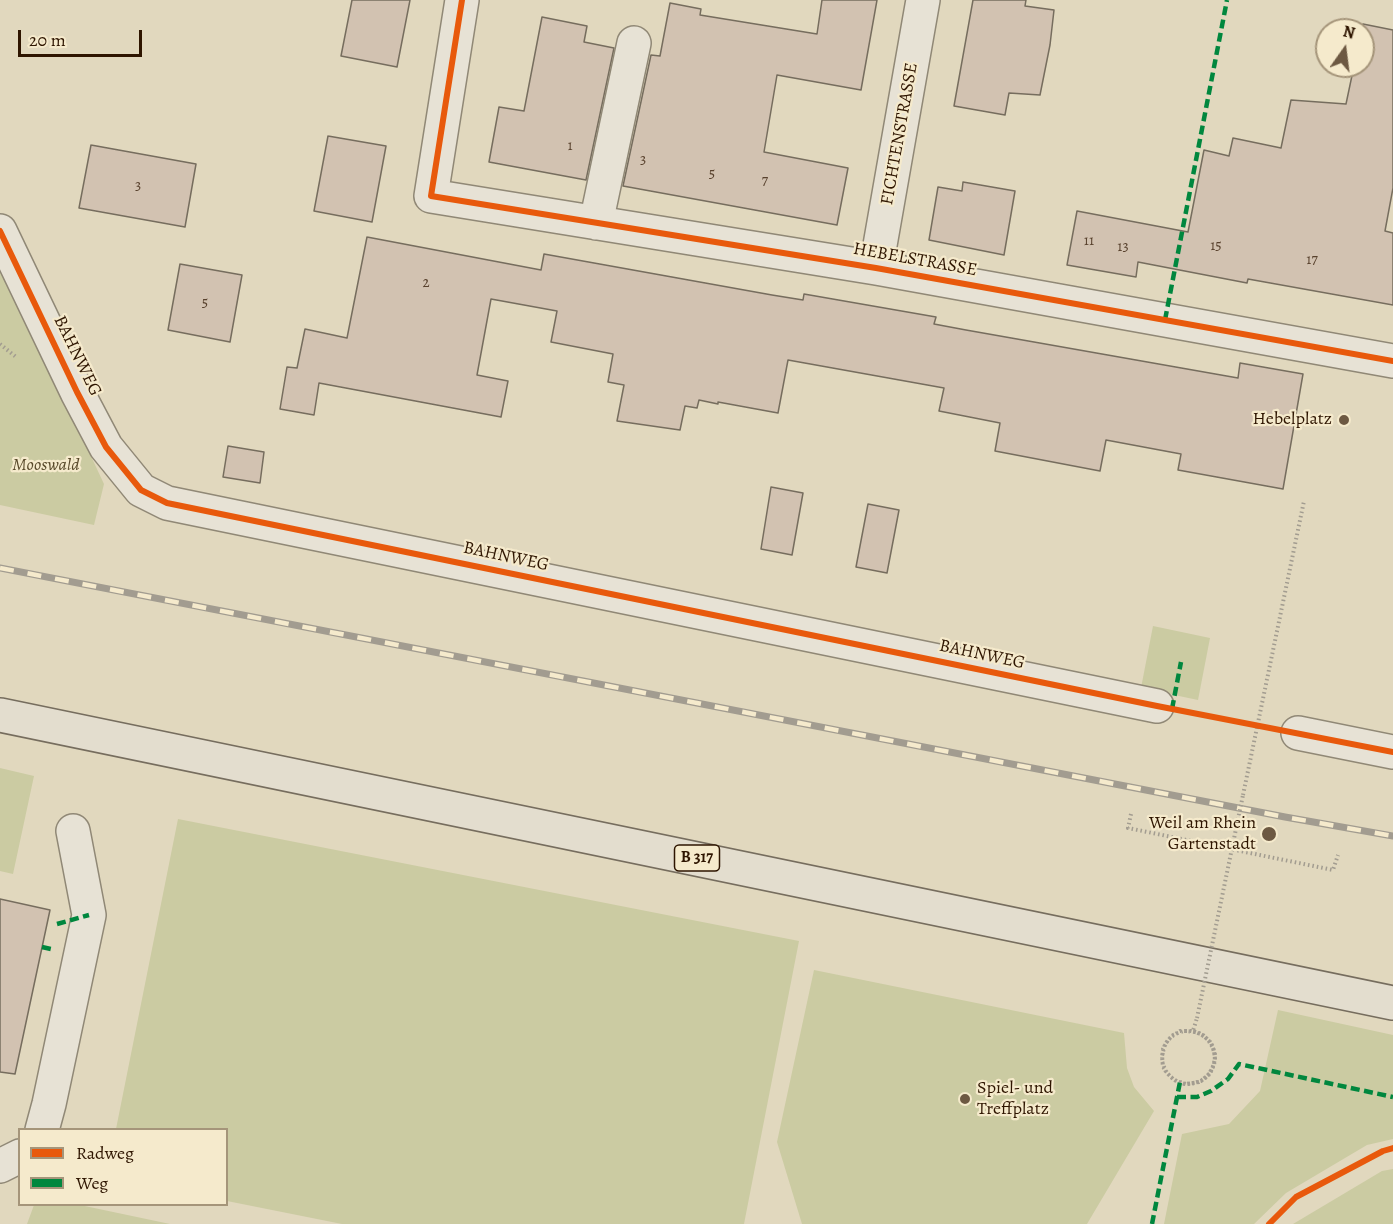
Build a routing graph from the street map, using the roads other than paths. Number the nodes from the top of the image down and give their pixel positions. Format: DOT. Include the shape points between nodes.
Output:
graph roads {
  1 [pos="462,0"];
  2 [pos="923,0"];
  3 [pos="634,43"];
  4 [pos="596,223"];
  5 [pos="0,231"];
  6 [pos="876,268"];
  7 [pos="1393,361"];
  8 [pos="1157,706"];
  9 [pos="0,715"];
  10 [pos="1298,733"];
  11 [pos="1393,752"];
  12 [pos="73,831"];
  13 [pos="1393,1003"];
  14 [pos="43,1128"];
  15 [pos="18,1157"];
  16 [pos="0,1166"];
  1 -- 4 [label="street, HEBELSTRASSE" via="431,196"];
  2 -- 6 [label="street, FICHTENSTRASSE"];
  3 -- 4 [label="street"];
  4 -- 6 [label="street, HEBELSTRASSE"];
  5 -- 8 [label="street, BAHNWEG" via="106,447 141,490 167,503"];
  6 -- 7 [label="street, HEBELSTRASSE"];
  9 -- 13 [label="main road, B 317"];
  10 -- 11 [label="street"];
  12 -- 14 [label="street" via="89,915"];
  15 -- 16 [label="street"];
}
